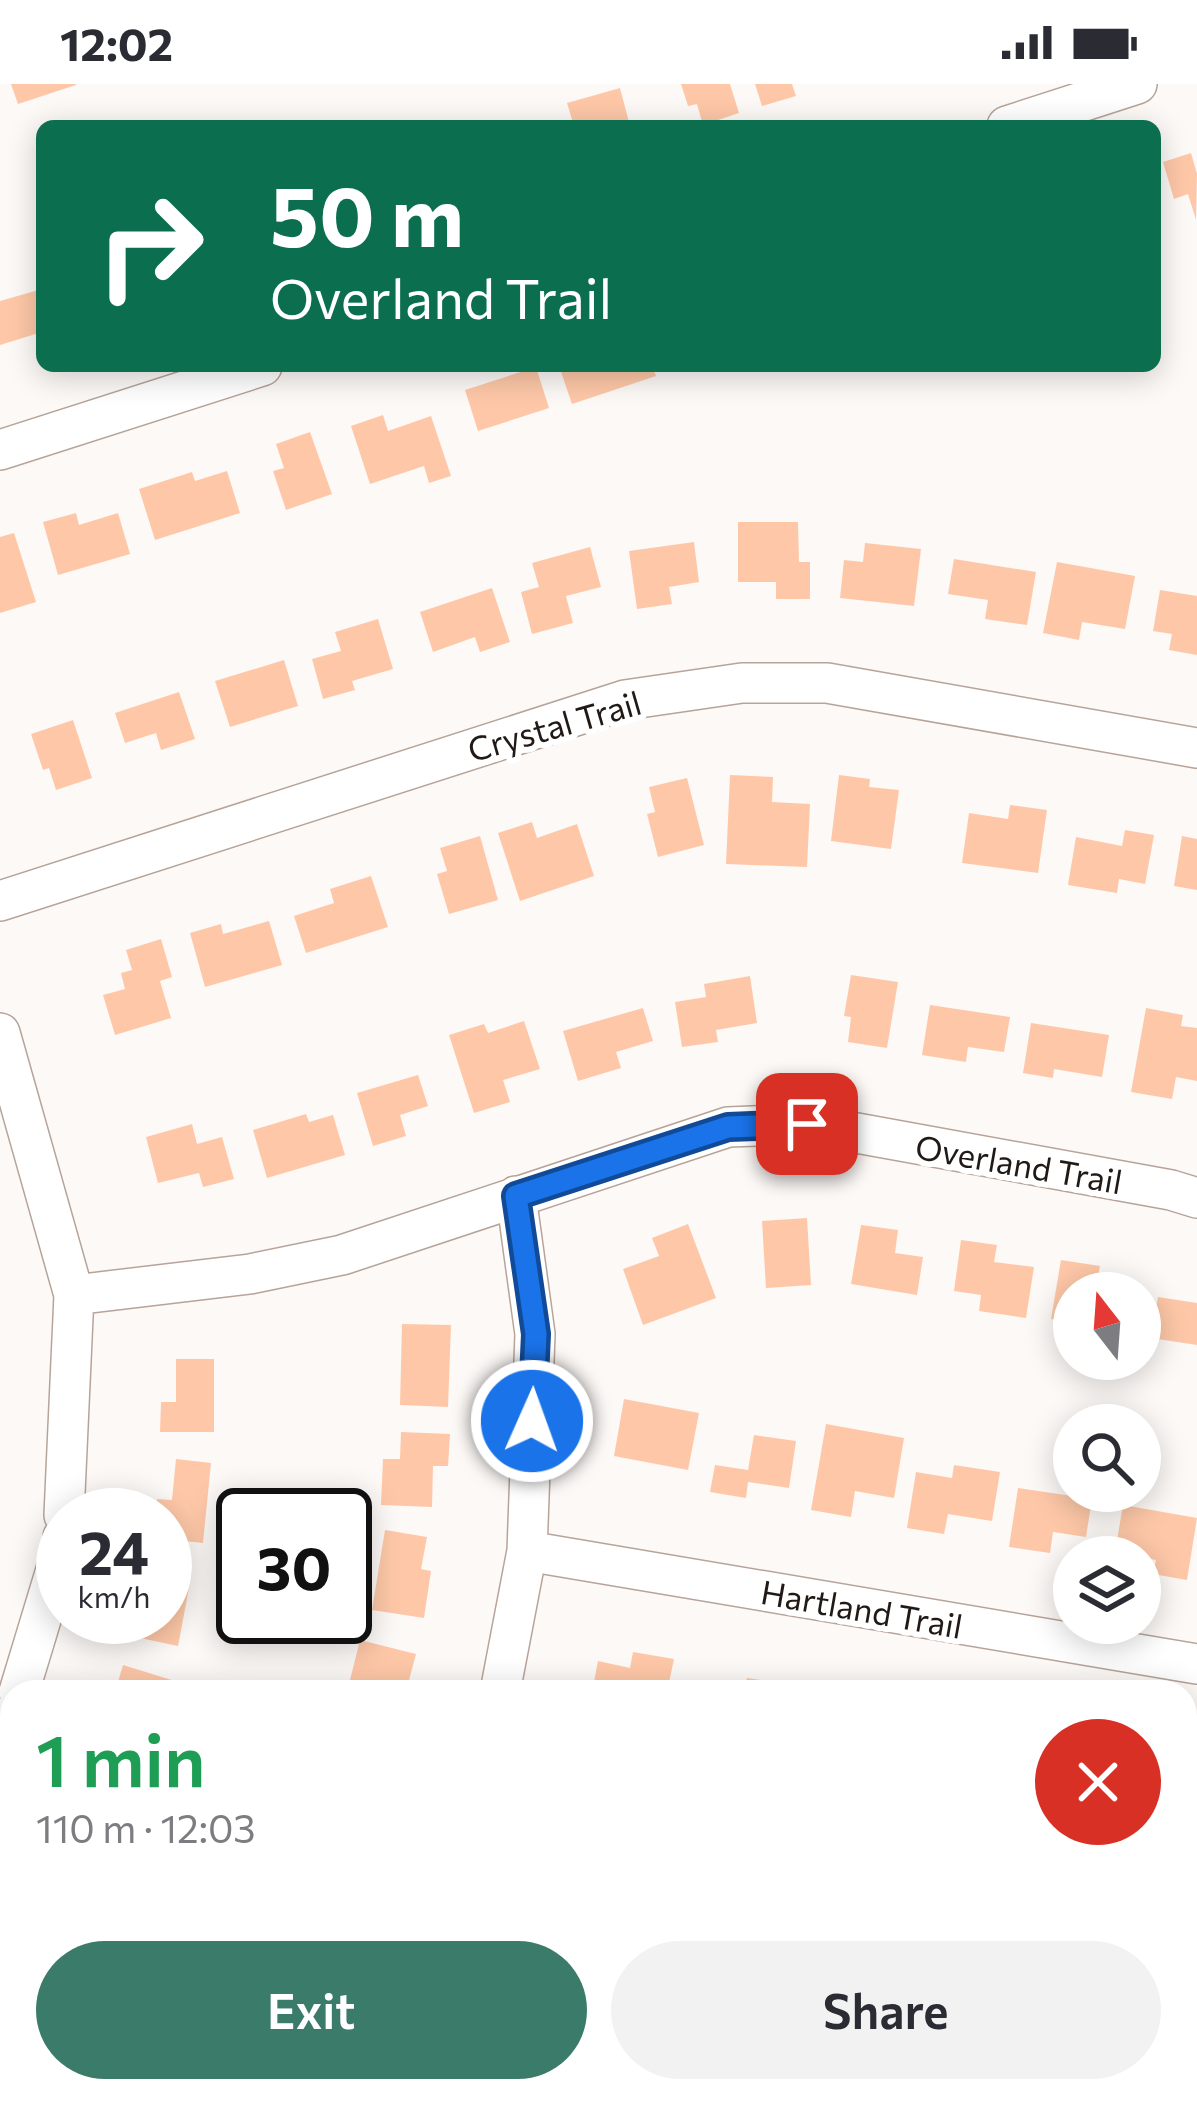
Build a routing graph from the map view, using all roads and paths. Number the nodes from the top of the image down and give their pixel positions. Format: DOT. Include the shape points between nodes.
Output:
graph roads {
  1 [pos="1137,84"];
  2 [pos="1025,120"];
  3 [pos="243,372"];
  4 [pos="0,450"];
  5 [pos="1197,748"];
  6 [pos="0,901"];
  7 [pos="0,1033"];
  8 [pos="516,1196"];
  9 [pos="1197,1198"];
  10 [pos="74,1294"];
  11 [pos="65,1488"];
  12 [pos="527,1551"];
  13 [pos="36,1636"];
  14 [pos="1197,1664"];
  15 [pos="23,1680"];
  16 [pos="502,1680"];
  1 -- 2 [label="street"];
  3 -- 4 [label="street"];
  5 -- 6 [label="street, Crystal Trail" via="827,683 742,683 625,700"];
  7 -- 10 [label="street"];
  8 -- 9 [label="street, Overland Trail" via="728,1127 807,1124"];
  8 -- 10 [label="street, Overland Trail" via="343,1255"];
  8 -- 12 [label="street" via="536,1334"];
  10 -- 11 [label="street"];
  12 -- 14 [label="street, Hartland Trail"];
  12 -- 16 [label="street"];
  13 -- 15 [label="street"];
}
